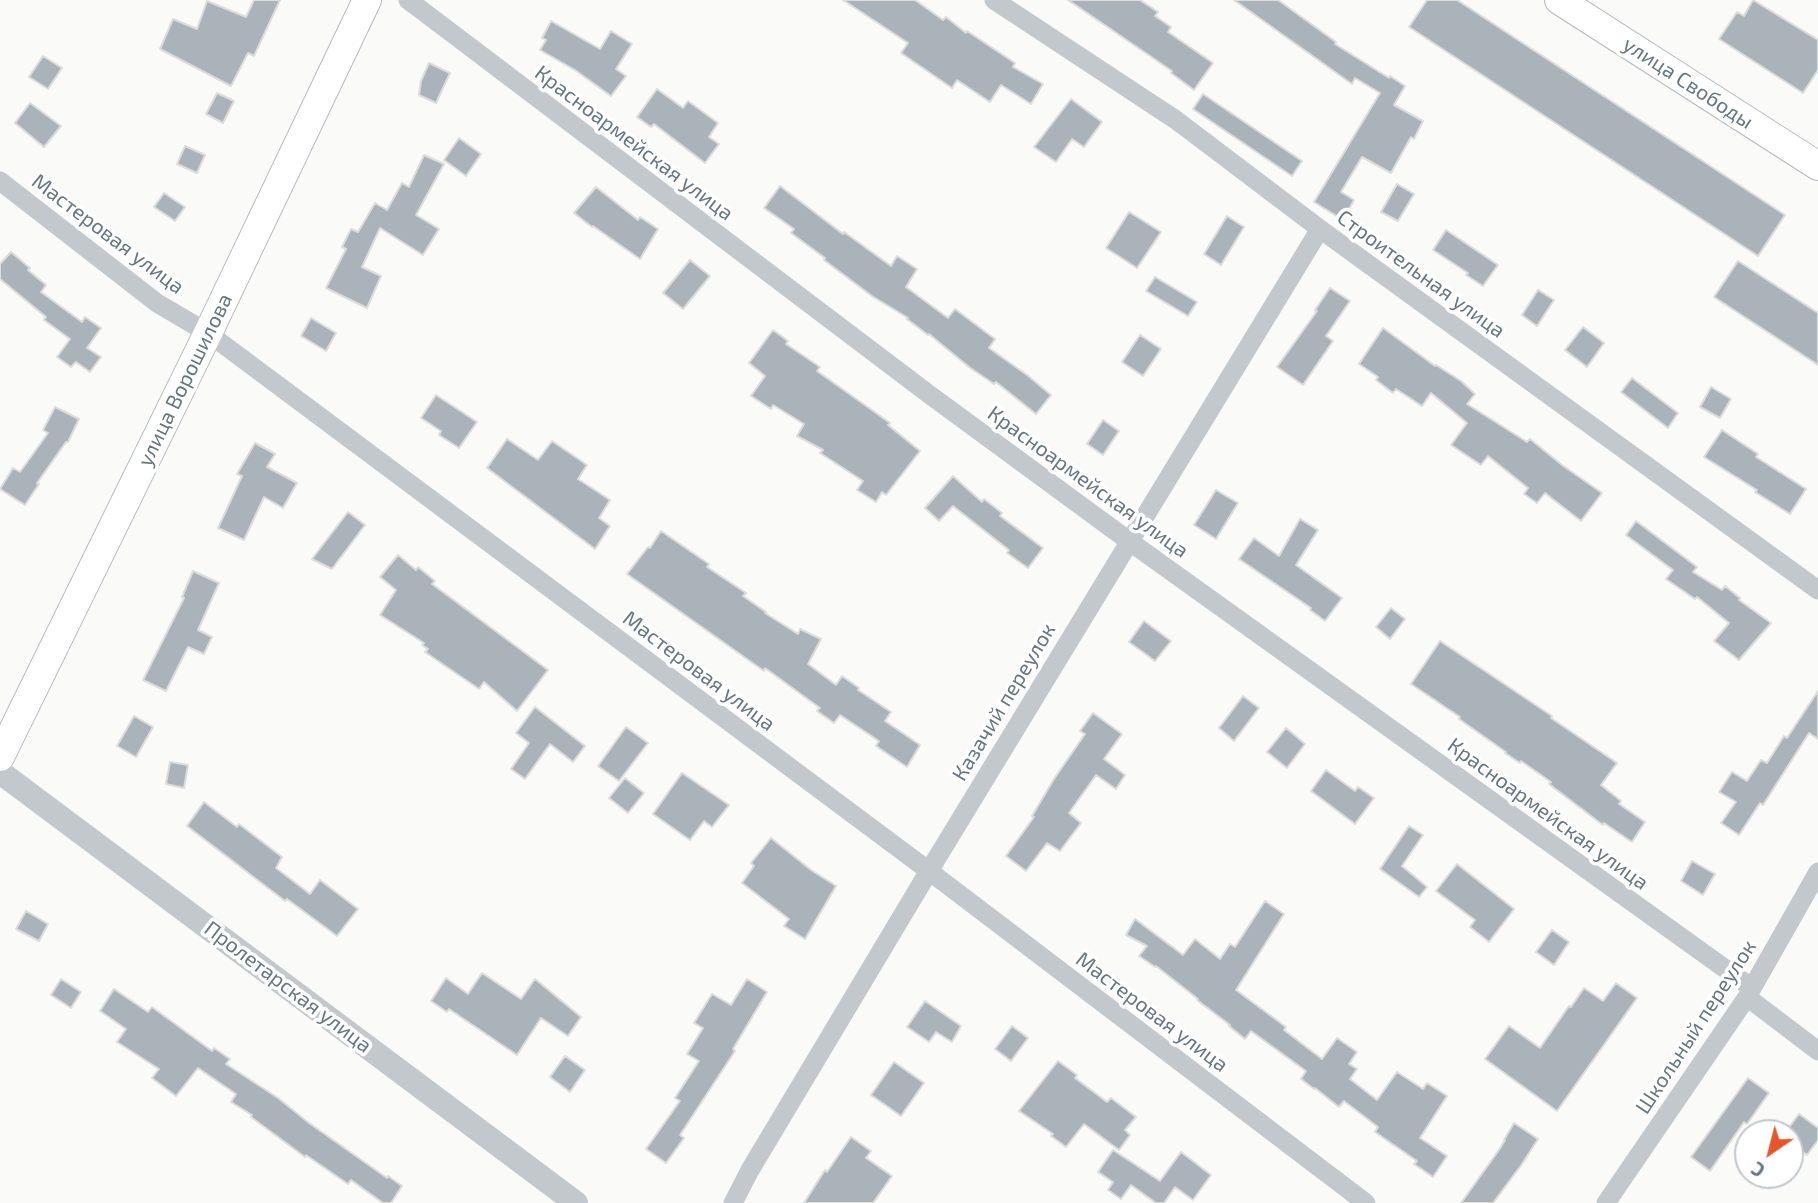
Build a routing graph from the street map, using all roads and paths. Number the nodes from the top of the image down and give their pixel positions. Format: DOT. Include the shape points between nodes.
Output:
graph roads {
  1 [pos="367,0"];
  2 [pos="408,0"];
  3 [pos="995,0"];
  4 [pos="1559,0"];
  5 [pos="1818,166"];
  6 [pos="0,181"];
  7 [pos="1320,229"];
  8 [pos="208,333"];
  9 [pos="1129,541"];
  10 [pos="1818,590"];
  11 [pos="0,757"];
  12 [pos="0,772"];
  13 [pos="929,871"];
  14 [pos="1818,872"];
  15 [pos="1749,993"];
  16 [pos="1818,1051"];
  17 [pos="576,1203"];
  18 [pos="733,1203"];
  19 [pos="1366,1203"];
  20 [pos="1606,1203"];
  1 -- 8 [label="main road, улица Ворошилова"];
  2 -- 9 [label="street, Красноармейская улица"];
  3 -- 7 [label="street, Строительная улица" via="1176,120"];
  4 -- 5 [label="main road, улица Свободы"];
  6 -- 8 [label="street, Мастеровая улица" via="157,303"];
  7 -- 9 [label="street, Казачий переулок"];
  7 -- 10 [label="street, Строительная улица"];
  8 -- 11 [label="main road, улица Ворошилова"];
  8 -- 13 [label="street, Мастеровая улица"];
  9 -- 13 [label="street, Казачий переулок"];
  9 -- 15 [label="street, Красноармейская улица"];
  12 -- 17 [label="street, Пролетарская улица"];
  13 -- 18 [label="street, Казачий переулок"];
  13 -- 19 [label="street, Мастеровая улица"];
  14 -- 15 [label="street, Школьный переулок"];
  15 -- 16 [label="street, Красноармейская улица"];
  15 -- 20 [label="street, Школьный переулок"];
}
